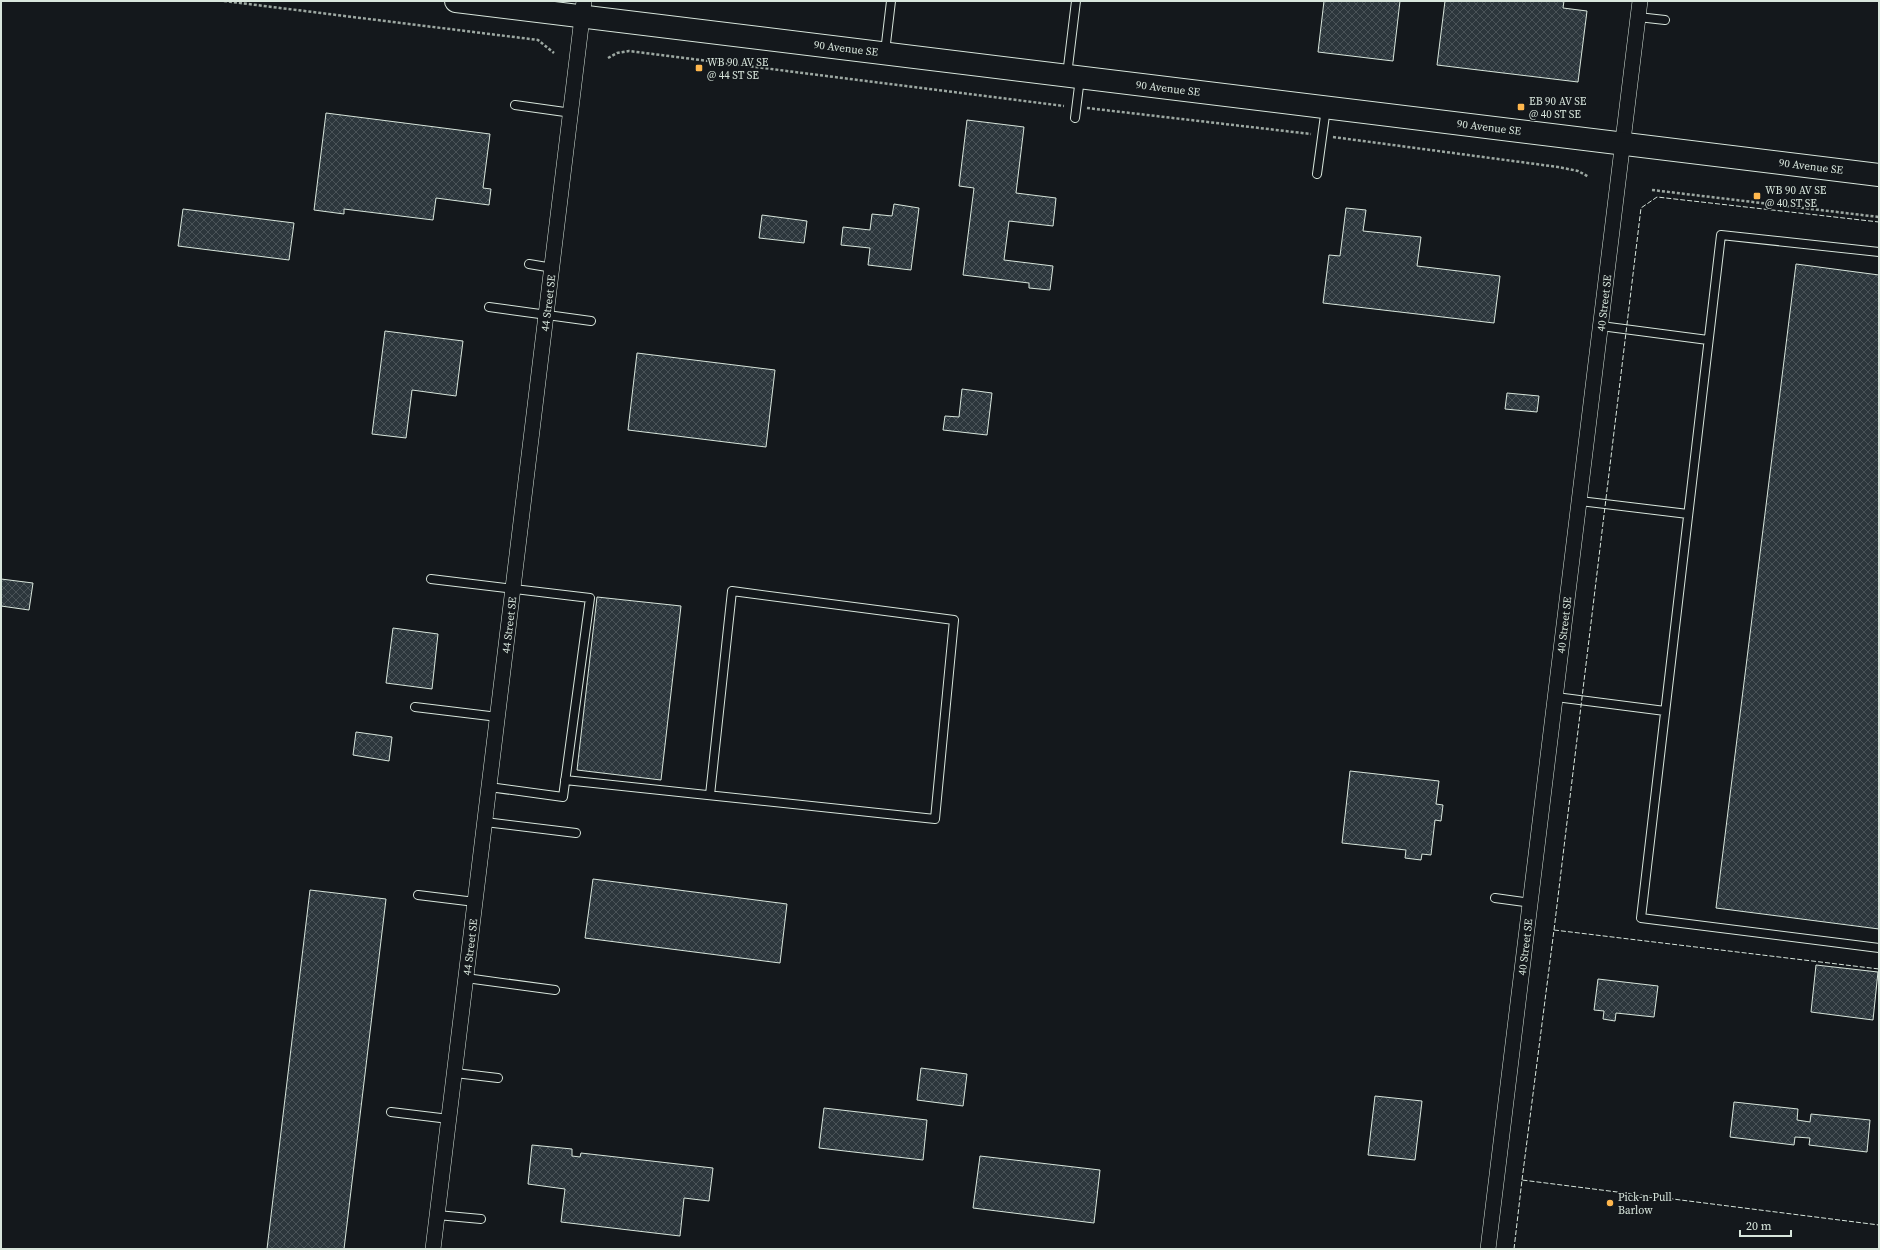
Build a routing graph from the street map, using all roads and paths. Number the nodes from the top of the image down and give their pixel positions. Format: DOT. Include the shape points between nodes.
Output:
graph roads {
  1 [pos="224,1"];
  2 [pos="456,1"];
  3 [pos="891,1"];
  4 [pos="1076,1"];
  5 [pos="1640,1"];
  6 [pos="584,9"];
  7 [pos="1638,17"];
  8 [pos="1664,20"];
  9 [pos="554,53"];
  10 [pos="885,53"];
  11 [pos="608,58"];
  12 [pos="1074,76"];
  13 [pos="514,106"];
  14 [pos="1077,107"];
  15 [pos="1326,107"];
  16 [pos="572,113"];
  17 [pos="1075,118"];
  18 [pos="1322,135"];
  19 [pos="1623,144"];
  20 [pos="1317,174"];
  21 [pos="1879,175"];
  22 [pos="1589,177"];
  23 [pos="1652,190"];
  24 [pos="1879,217"];
  25 [pos="1879,252"];
  26 [pos="529,264"];
  27 [pos="553,268"];
  28 [pos="489,307"];
  29 [pos="547,315"];
  30 [pos="591,321"];
  31 [pos="1601,326"];
  32 [pos="1708,340"];
  33 [pos="1580,501"];
  34 [pos="1688,514"];
  35 [pos="431,579"];
  36 [pos="513,590"];
  37 [pos="1556,697"];
  38 [pos="415,707"];
  39 [pos="1665,711"];
  40 [pos="498,717"];
  41 [pos="565,780"];
  42 [pos="489,787"];
  43 [pos="710,795"];
  44 [pos="485,822"];
  45 [pos="576,833"];
  46 [pos="418,895"];
  47 [pos="1495,898"];
  48 [pos="475,902"];
  49 [pos="1531,903"];
  50 [pos="1879,948"];
  51 [pos="466,978"];
  52 [pos="555,990"];
  53 [pos="454,1073"];
  54 [pos="498,1078"];
  55 [pos="391,1112"];
  56 [pos="449,1119"];
  57 [pos="437,1215"];
  58 [pos="481,1219"];
  59 [pos="433,1249"];
  60 [pos="1488,1249"];
  1 -- 9 [label="path" via="538,40"];
  2 -- 6 [label="street, 90 Avenue SE"];
  3 -- 10 [label="lane"];
  4 -- 12 [label="lane"];
  5 -- 7 [label="street, 40 Street SE"];
  6 -- 10 [label="street, 90 Avenue SE"];
  6 -- 16 [label="street, 44 Street SE"];
  7 -- 8 [label="lane"];
  7 -- 19 [label="street, 40 Street SE"];
  10 -- 12 [label="street, 90 Avenue SE"];
  11 -- 14 [label="path" via="629,51"];
  12 -- 14 [label="lane"];
  12 -- 15 [label="street, 90 Avenue SE"];
  13 -- 16 [label="lane"];
  14 -- 17 [label="lane"];
  14 -- 18 [label="path"];
  15 -- 18 [label="lane"];
  15 -- 19 [label="street, 90 Avenue SE"];
  16 -- 27 [label="street, 44 Street SE"];
  18 -- 20 [label="lane"];
  18 -- 22 [label="path" via="1558,166"];
  19 -- 21 [label="street, 90 Avenue SE"];
  19 -- 31 [label="street, 40 Street SE"];
  23 -- 24 [label="path"];
  25 -- 32 [label="lane" via="1721,235"];
  26 -- 27 [label="lane"];
  27 -- 29 [label="street, 44 Street SE"];
  28 -- 29 [label="lane"];
  29 -- 30 [label="lane"];
  29 -- 36 [label="street, 44 Street SE"];
  31 -- 32 [label="lane"];
  31 -- 33 [label="street, 40 Street SE"];
  32 -- 34 [label="lane"];
  33 -- 34 [label="lane"];
  33 -- 37 [label="street, 40 Street SE"];
  34 -- 39 [label="lane"];
  35 -- 36 [label="lane"];
  36 -- 40 [label="street, 44 Street SE"];
  36 -- 41 [label="lane" via="590,598"];
  37 -- 39 [label="lane"];
  37 -- 49 [label="street, 40 Street SE"];
  38 -- 40 [label="lane"];
  39 -- 50 [label="lane" via="1641,918"];
  40 -- 42 [label="street, 44 Street SE"];
  41 -- 42 [label="lane" via="563,797"];
  41 -- 43 [label="lane"];
  42 -- 44 [label="street, 44 Street SE"];
  43 -- 43 [label="lane" via="935,819 954,620 732,591"];
  44 -- 45 [label="lane"];
  44 -- 48 [label="street, 44 Street SE"];
  46 -- 48 [label="lane"];
  47 -- 49 [label="lane"];
  48 -- 51 [label="street, 44 Street SE"];
  49 -- 60 [label="street, 40 Street SE"];
  51 -- 52 [label="lane"];
  51 -- 53 [label="street, 44 Street SE"];
  53 -- 54 [label="lane"];
  53 -- 56 [label="street, 44 Street SE"];
  55 -- 56 [label="lane"];
  56 -- 57 [label="street, 44 Street SE"];
  57 -- 58 [label="lane"];
  57 -- 59 [label="street, 44 Street SE"];
}
